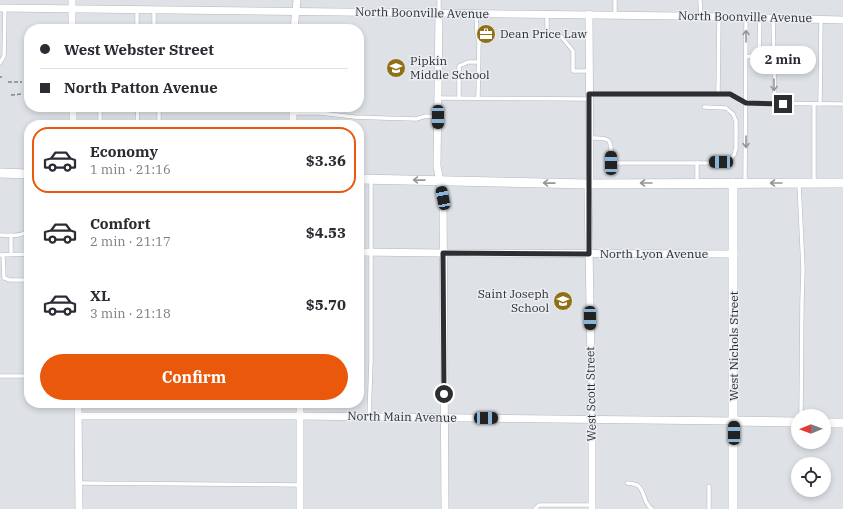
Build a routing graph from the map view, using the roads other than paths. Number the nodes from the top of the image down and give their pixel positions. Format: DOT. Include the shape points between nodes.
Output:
graph roads {
  1 [pos="297,0"];
  2 [pos="439,0"];
  3 [pos="615,0"];
  4 [pos="700,0"];
  5 [pos="72,4"];
  6 [pos="2,8"];
  7 [pos="137,8"];
  8 [pos="154,9"];
  9 [pos="296,11"];
  10 [pos="439,13"];
  11 [pos="476,13"];
  12 [pos="547,14"];
  13 [pos="589,14"];
  14 [pos="616,15"];
  15 [pos="701,16"];
  16 [pos="719,16"];
  17 [pos="746,17"];
  18 [pos="760,17"];
  19 [pos="773,18"];
  20 [pos="821,19"];
  21 [pos="843,20"];
  22 [pos="72,24"];
  23 [pos="137,24"];
  24 [pos="154,24"];
  25 [pos="295,24"];
  26 [pos="746,57"];
  27 [pos="478,62"];
  28 [pos="0,63"];
  29 [pos="589,71"];
  30 [pos="718,94"];
  31 [pos="589,96"];
  32 [pos="438,98"];
  33 [pos="459,98"];
  34 [pos="478,98"];
  35 [pos="746,103"];
  36 [pos="775,103"];
  37 [pos="814,104"];
  38 [pos="820,104"];
  39 [pos="843,104"];
  40 [pos="704,107"];
  41 [pos="311,112"];
  42 [pos="438,117"];
  43 [pos="589,138"];
  44 [pos="697,162"];
  45 [pos="0,173"];
  46 [pos="24,174"];
  47 [pos="364,179"];
  48 [pos="370,179"];
  49 [pos="440,181"];
  50 [pos="697,183"];
  51 [pos="733,183"];
  52 [pos="746,183"];
  53 [pos="799,183"];
  54 [pos="814,183"];
  55 [pos="843,183"];
  56 [pos="588,184"];
  57 [pos="24,233"];
  58 [pos="0,235"];
  59 [pos="11,235"];
  60 [pos="364,252"];
  61 [pos="371,252"];
  62 [pos="443,253"];
  63 [pos="11,254"];
  64 [pos="24,254"];
  65 [pos="589,254"];
  66 [pos="734,254"];
  67 [pos="2,255"];
  68 [pos="24,280"];
  69 [pos="0,376"];
  70 [pos="24,376"];
  71 [pos="78,408"];
  72 [pos="300,408"];
  73 [pos="801,409"];
  74 [pos="79,416"];
  75 [pos="300,416"];
  76 [pos="370,417"];
  77 [pos="444,418"];
  78 [pos="592,419"];
  79 [pos="734,421"];
  80 [pos="791,422"];
  81 [pos="831,423"];
  82 [pos="843,423"];
  83 [pos="79,483"];
  84 [pos="627,483"];
  85 [pos="300,485"];
  86 [pos="709,486"];
  87 [pos="592,507"];
  88 [pos="79,509"];
  89 [pos="300,509"];
  90 [pos="445,509"];
  91 [pos="535,509"];
  92 [pos="652,509"];
  93 [pos="709,509"];
  94 [pos="733,509"];
  1 -- 9 [label="street"];
  2 -- 10 [label="lane"];
  3 -- 14 [label="lane"];
  4 -- 15 [label="lane"];
  5 -- 6 [label="street, North Boonville Avenue"];
  5 -- 7 [label="street, North Boonville Avenue"];
  5 -- 22 [label="street"];
  6 -- 28 [label="lane" via="4,56"];
  7 -- 8 [label="street, North Boonville Avenue"];
  7 -- 23 [label="lane"];
  8 -- 9 [label="street, North Boonville Avenue"];
  8 -- 24 [label="lane"];
  9 -- 10 [label="street, North Boonville Avenue"];
  9 -- 25 [label="street"];
  10 -- 11 [label="street, North Boonville Avenue"];
  10 -- 32 [label="street"];
  11 -- 12 [label="street, North Boonville Avenue"];
  11 -- 27 [label="lane"];
  12 -- 13 [label="street, North Boonville Avenue"];
  12 -- 29 [label="lane" via="547,35 560,35 573,51 573,71"];
  13 -- 14 [label="street, North Boonville Avenue"];
  13 -- 29 [label="street, West Scott Street"];
  14 -- 15 [label="street, North Boonville Avenue"];
  15 -- 16 [label="street, North Boonville Avenue"];
  16 -- 17 [label="street, North Boonville Avenue"];
  16 -- 30 [label="lane"];
  17 -- 18 [label="street, North Boonville Avenue"];
  26 -- 17 [label="lane, one-way"];
  18 -- 19 [label="street, North Boonville Avenue"];
  18 -- 26 [label="lane" via="759,53"];
  19 -- 20 [label="street, North Boonville Avenue"];
  19 -- 36 [label="lane, one-way"];
  20 -- 21 [label="street, North Boonville Avenue"];
  20 -- 38 [label="lane"];
  26 -- 35 [label="lane"];
  27 -- 33 [label="lane" via="468,62 459,66"];
  27 -- 34 [label="lane"];
  29 -- 31 [label="street, West Scott Street"];
  30 -- 31 [label="lane"];
  30 -- 35 [label="lane" via="730,94"];
  31 -- 34 [label="lane"];
  31 -- 43 [label="street, West Scott Street"];
  32 -- 33 [label="lane"];
  32 -- 42 [label="street"];
  33 -- 34 [label="lane"];
  35 -- 36 [label="lane"];
  35 -- 52 [label="lane, one-way"];
  36 -- 37 [label="lane"];
  37 -- 38 [label="lane"];
  37 -- 54 [label="lane"];
  38 -- 39 [label="lane"];
  40 -- 44 [label="lane" via="726,108 733,114 736,121 736,148 729,160"];
  41 -- 42 [label="lane" via="354,117"];
  42 -- 49 [label="street" via="437,166"];
  43 -- 44 [label="lane" via="608,140 611,146 611,163"];
  43 -- 56 [label="street, West Scott Street"];
  44 -- 50 [label="lane"];
  45 -- 46 [label="main road"];
  47 -- 48 [label="main road"];
  49 -- 48 [label="main road, one-way"];
  48 -- 61 [label="lane"];
  56 -- 49 [label="main road, one-way"];
  49 -- 62 [label="street" via="443,198"];
  50 -- 51 [label="main road"];
  50 -- 56 [label="main road, one-way"];
  51 -- 52 [label="main road"];
  51 -- 66 [label="main road, West Nichols Street"];
  53 -- 52 [label="main road, one-way"];
  53 -- 54 [label="main road"];
  53 -- 73 [label="lane" via="803,269"];
  54 -- 55 [label="main road"];
  56 -- 65 [label="street, West Scott Street"];
  57 -- 59 [label="lane"];
  58 -- 59 [label="lane"];
  59 -- 63 [label="lane"];
  60 -- 61 [label="street, North Lyon Avenue"];
  61 -- 62 [label="street, North Lyon Avenue"];
  61 -- 76 [label="lane"];
  62 -- 65 [label="street, North Lyon Avenue"];
  62 -- 77 [label="street"];
  63 -- 64 [label="lane"];
  63 -- 67 [label="lane"];
  65 -- 66 [label="street, North Lyon Avenue"];
  65 -- 78 [label="street, West Scott Street"];
  66 -- 79 [label="main road, West Nichols Street"];
  67 -- 68 [label="lane" via="4,278"];
  69 -- 70 [label="lane"];
  71 -- 74 [label="street"];
  72 -- 75 [label="street"];
  74 -- 75 [label="street, North Main Avenue"];
  74 -- 83 [label="street"];
  75 -- 76 [label="street, North Main Avenue"];
  75 -- 85 [label="street"];
  76 -- 77 [label="street, North Main Avenue"];
  77 -- 78 [label="street, North Main Avenue"];
  77 -- 90 [label="street"];
  78 -- 79 [label="street, North Main Avenue"];
  78 -- 87 [label="street, West Scott Street"];
  79 -- 80 [label="main road, North Main Avenue"];
  79 -- 94 [label="main road, West Nichols Street"];
  81 -- 82 [label="main road"];
  83 -- 85 [label="lane"];
  83 -- 88 [label="street"];
  84 -- 92 [label="lane" via="641,488 648,507"];
  85 -- 89 [label="street"];
  86 -- 93 [label="lane"];
  87 -- 91 [label="lane" via="539,505"];
}
